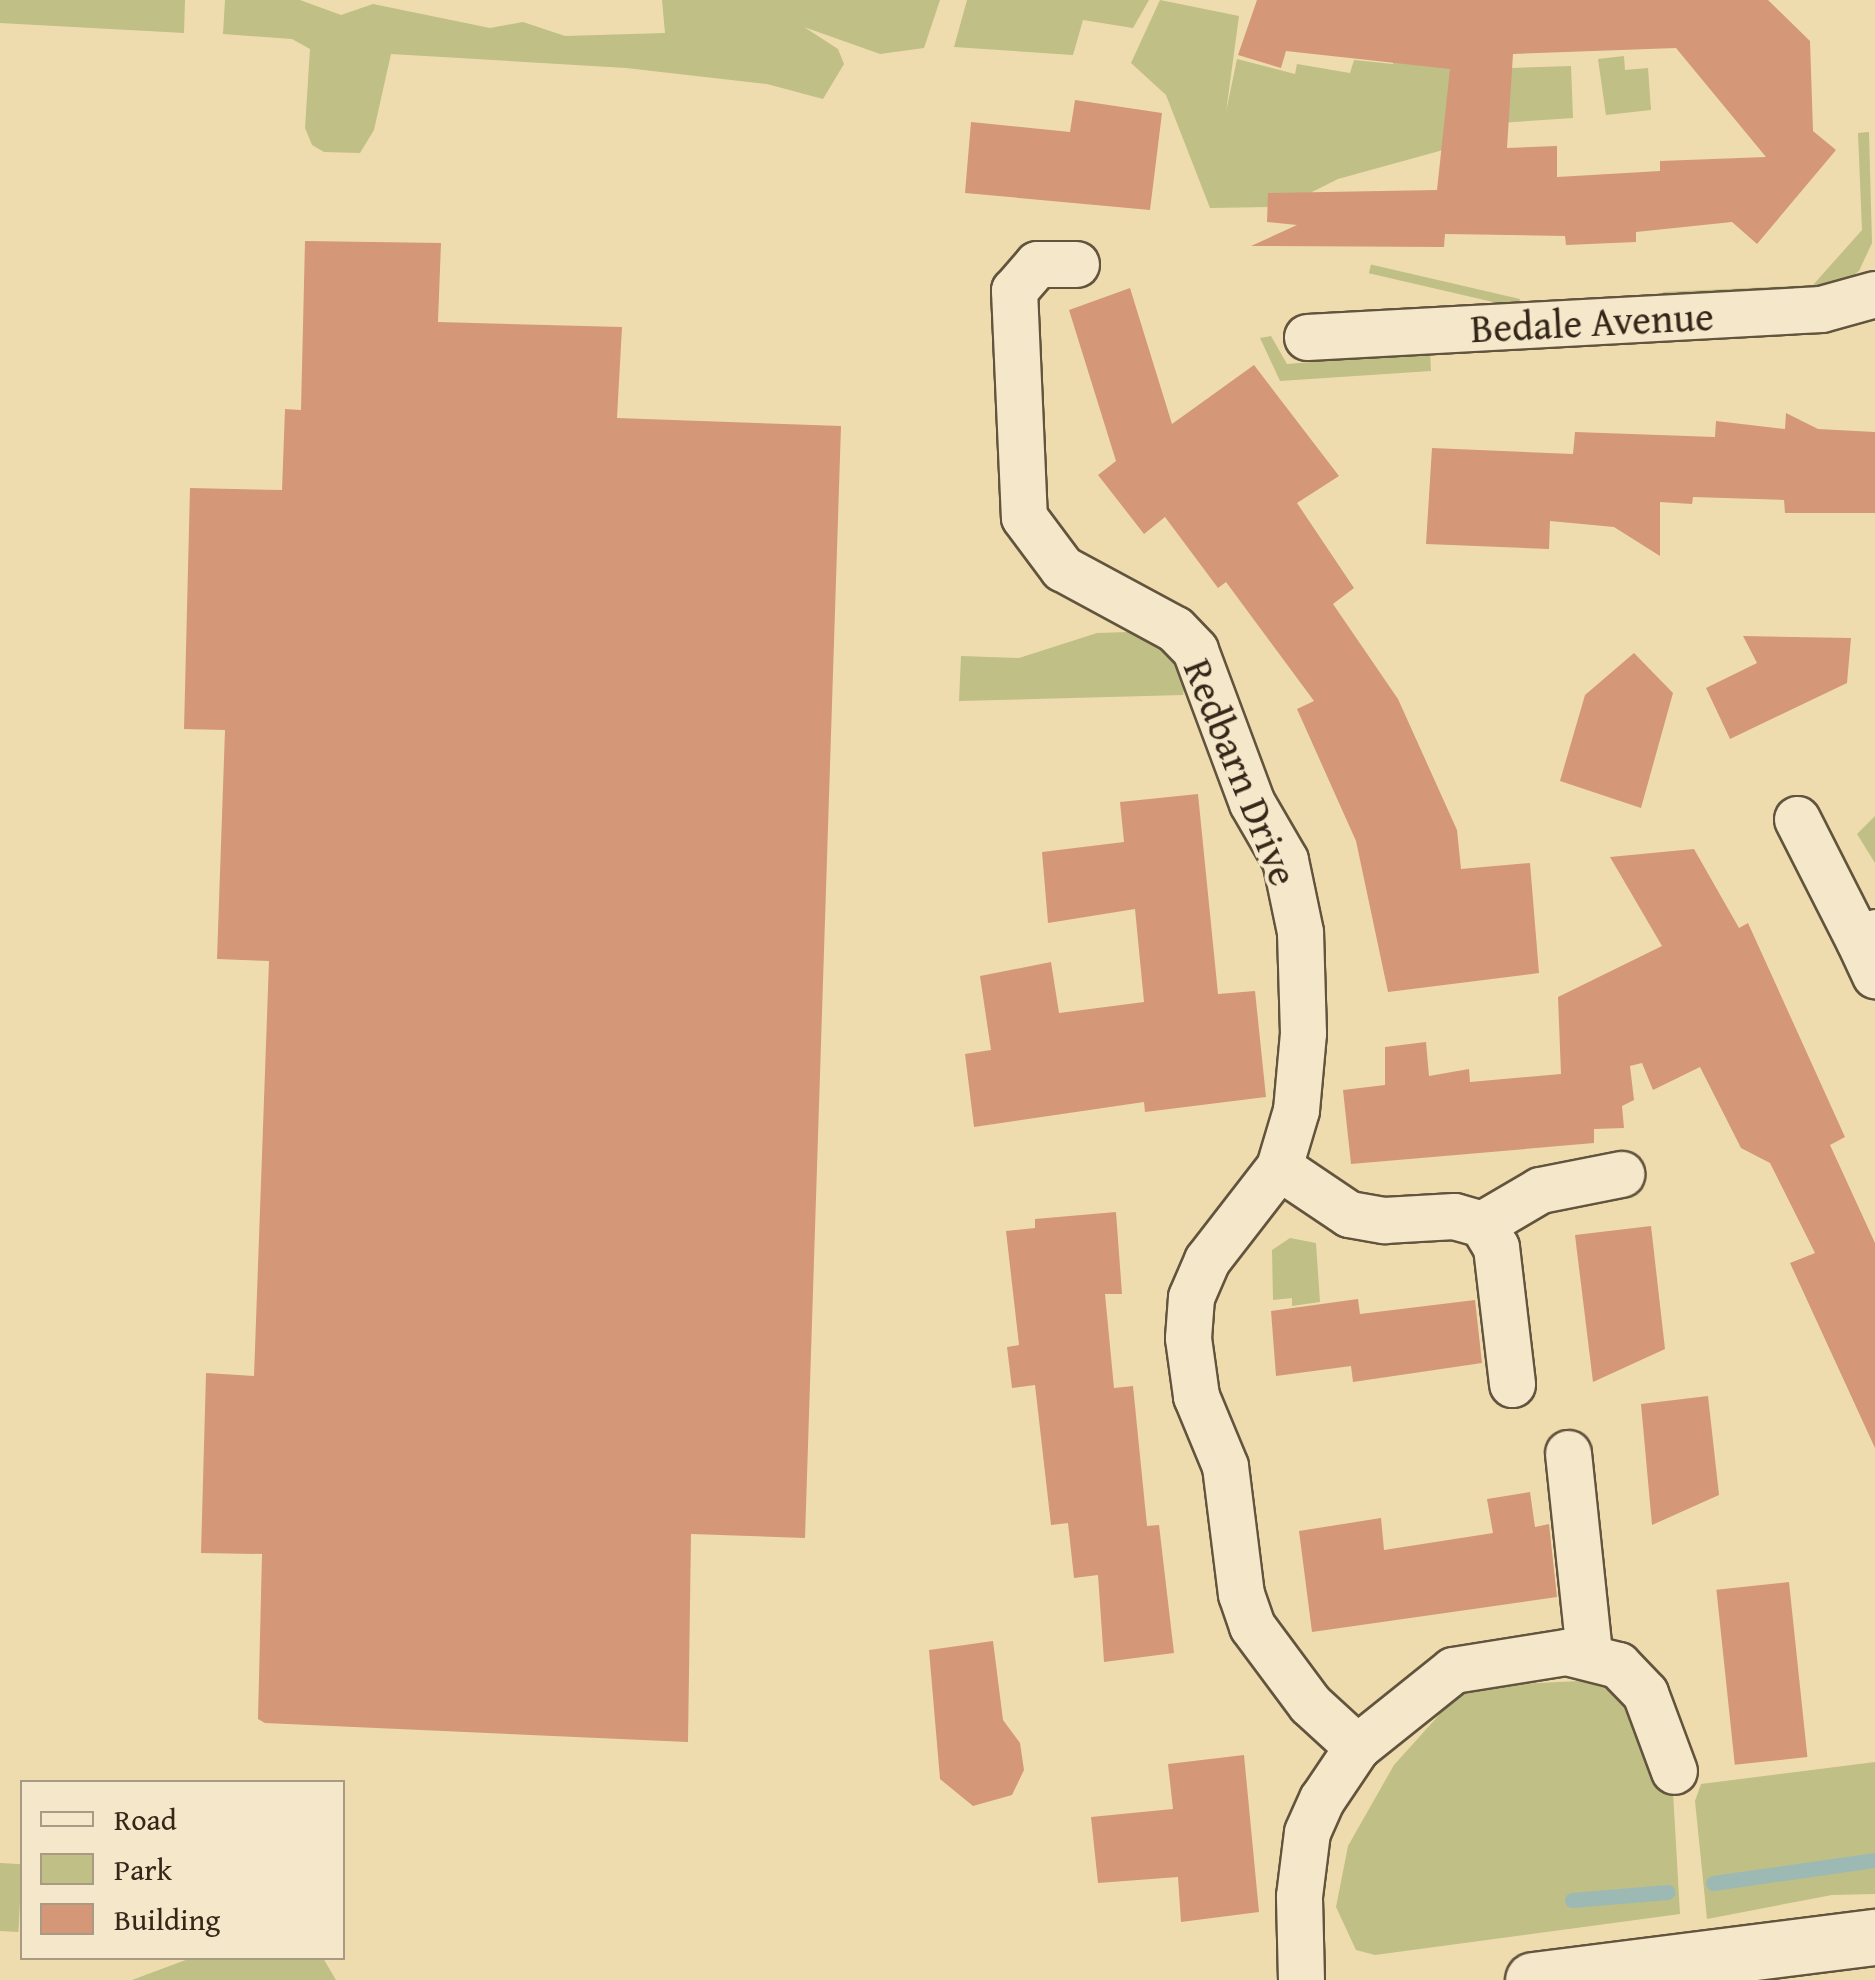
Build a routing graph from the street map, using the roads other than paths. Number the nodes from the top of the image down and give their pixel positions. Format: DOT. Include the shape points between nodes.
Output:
graph roads {
  1 [pos="1076,264"];
  2 [pos="1875,294"];
  3 [pos="1307,338"];
  4 [pos="1797,819"];
  5 [pos="1870,950"];
  6 [pos="1279,1168"];
  7 [pos="1621,1174"];
  8 [pos="1482,1224"];
  9 [pos="1512,1384"];
  10 [pos="1568,1453"];
  11 [pos="1589,1654"];
  12 [pos="1357,1747"];
  13 [pos="1674,1771"];
  14 [pos="1875,1936"];
  15 [pos="1301,1980"];
  16 [pos="1533,1980"];
  1 -- 6 [label="street, Redbarn Drive" via="1037,264 1014,290 1024,517 1062,568 1175,629 1195,650 1252,803 1285,860 1300,932 1304,1032 1296,1110"];
  2 -- 3 [label="street, Bedale Avenue" via="1820,309"];
  4 -- 5 [label="street"];
  6 -- 8 [label="street" via="1349,1214 1384,1220 1454,1216"];
  6 -- 12 [label="street, Redbarn Drive" via="1206,1260 1191,1298 1194,1376 1225,1466 1241,1594 1252,1626 1310,1704"];
  7 -- 8 [label="street" via="1540,1190"];
  8 -- 9 [label="street" via="1496,1247"];
  10 -- 11 [label="street"];
  11 -- 12 [label="street" via="1512,1656 1453,1670"];
  11 -- 13 [label="street" via="1618,1665 1645,1693"];
  12 -- 15 [label="street" via="1307,1832"];
  14 -- 16 [label="street"];
}
